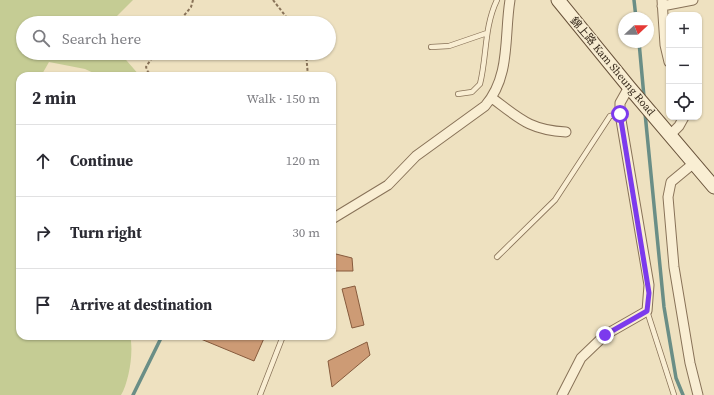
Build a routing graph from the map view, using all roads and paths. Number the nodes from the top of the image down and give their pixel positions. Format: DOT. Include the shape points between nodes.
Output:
graph roads {
  1 [pos="193,0"];
  2 [pos="273,0"];
  3 [pos="497,0"];
  4 [pos="510,0"];
  5 [pos="558,0"];
  6 [pos="692,0"];
  7 [pos="662,3"];
  8 [pos="184,16"];
  9 [pos="286,16"];
  10 [pos="487,33"];
  11 [pos="431,47"];
  12 [pos="666,49"];
  13 [pos="150,60"];
  14 [pos="307,60"];
  15 [pos="148,72"];
  16 [pos="308,72"];
  17 [pos="631,89"];
  18 [pos="458,94"];
  19 [pos="492,98"];
  20 [pos="620,114"];
  21 [pos="682,120"];
  22 [pos="566,132"];
  23 [pos="670,135"];
  24 [pos="694,163"];
  25 [pos="714,187"];
  26 [pos="336,217"];
  27 [pos="497,257"];
  28 [pos="647,311"];
  29 [pos="281,340"];
  30 [pos="260,395"];
  31 [pos="562,395"];
  32 [pos="674,395"];
  33 [pos="698,395"];
  1 -- 8 [label="path"];
  2 -- 9 [label="path"];
  3 -- 10 [label="lane"];
  4 -- 19 [label="street" via="504,69"];
  5 -- 17 [label="main road, 錦上路 Kam Sheung Road"];
  6 -- 7 [label="street"];
  7 -- 12 [label="street"];
  10 -- 11 [label="lane" via="449,46"];
  10 -- 18 [label="lane" via="480,84 472,92"];
  13 -- 15 [label="path" via="146,67"];
  14 -- 16 [label="path"];
  17 -- 20 [label="street" via="620,103"];
  17 -- 23 [label="main road, 錦上路 Kam Sheung Road"];
  19 -- 22 [label="street" via="530,125 548,131"];
  19 -- 26 [label="street" via="485,106 416,156 388,185"];
  20 -- 27 [label="lane" via="610,116 555,200"];
  20 -- 28 [label="street" via="649,285"];
  21 -- 23 [label="street"];
  23 -- 24 [label="main road, 錦上路 Kam Sheung Road"];
  24 -- 25 [label="main road, 錦上路 Kam Sheung Road"];
  24 -- 33 [label="street" via="672,182 668,198 674,267 690,364"];
  28 -- 31 [label="street" via="605,335 581,358"];
  28 -- 32 [label="lane"];
  29 -- 30 [label="lane"];
}
